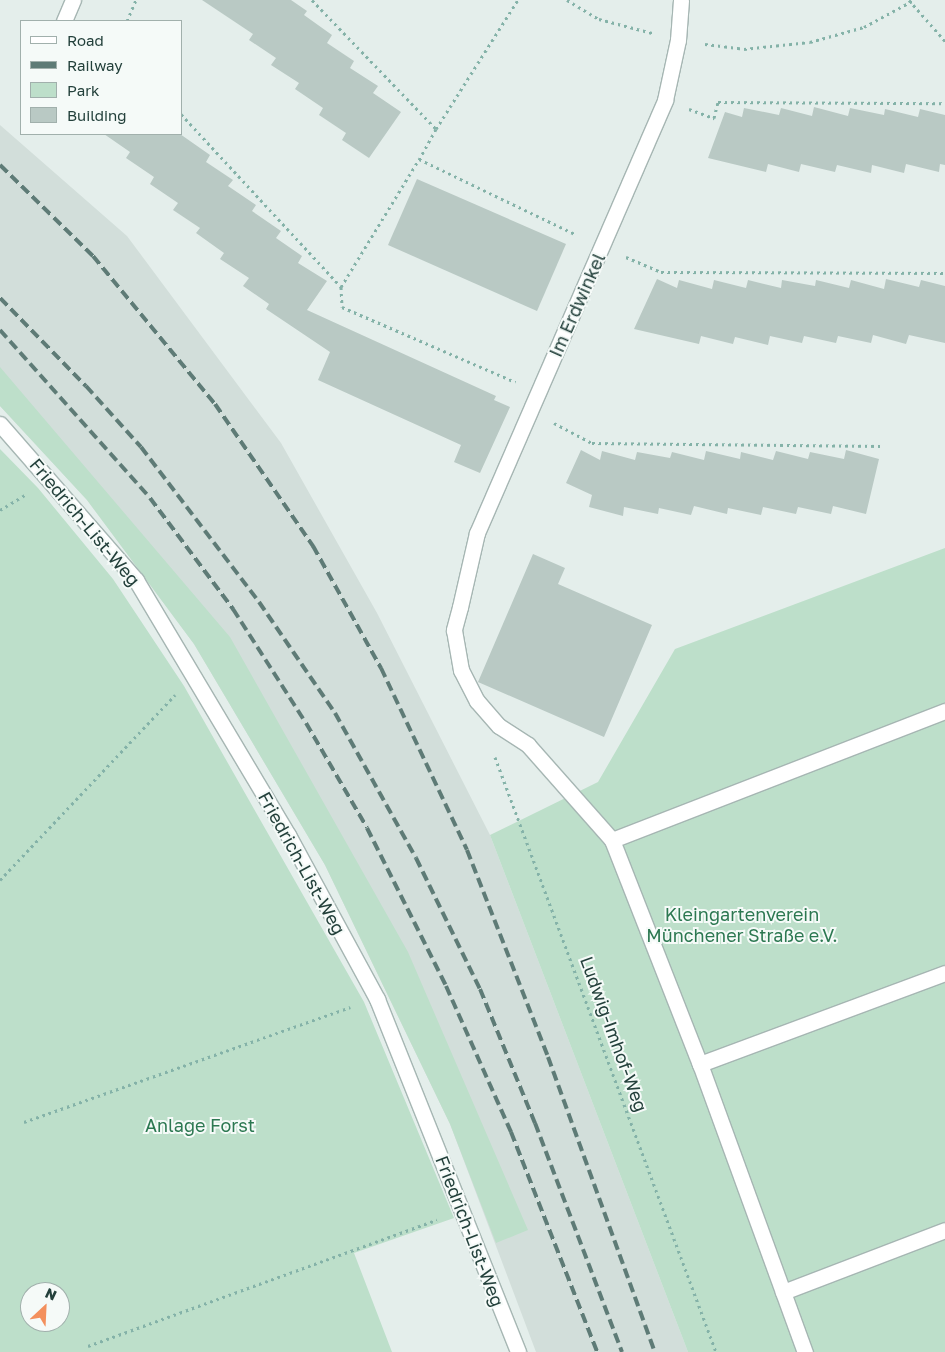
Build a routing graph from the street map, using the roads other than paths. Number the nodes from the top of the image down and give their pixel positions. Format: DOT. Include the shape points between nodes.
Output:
graph roads {
  1 [pos="74,0"];
  2 [pos="682,0"];
  3 [pos="64,20"];
  4 [pos="0,424"];
  5 [pos="945,712"];
  6 [pos="612,840"];
  7 [pos="945,973"];
  8 [pos="700,1064"];
  9 [pos="945,1230"];
  10 [pos="783,1292"];
  11 [pos="518,1352"];
  12 [pos="805,1352"];
  1 -- 3 [label="street"];
  2 -- 6 [label="street, Im Erdwinkel" via="678,40 665,100 477,533 454,630 461,670 476,701 499,726 528,745"];
  4 -- 11 [label="street, Friedrich-List-Weg" via="136,580 288,835 377,999"];
  5 -- 6 [label="street"];
  6 -- 8 [label="street"];
  7 -- 8 [label="street"];
  8 -- 10 [label="street"];
  9 -- 10 [label="street"];
  10 -- 12 [label="street"];
}
